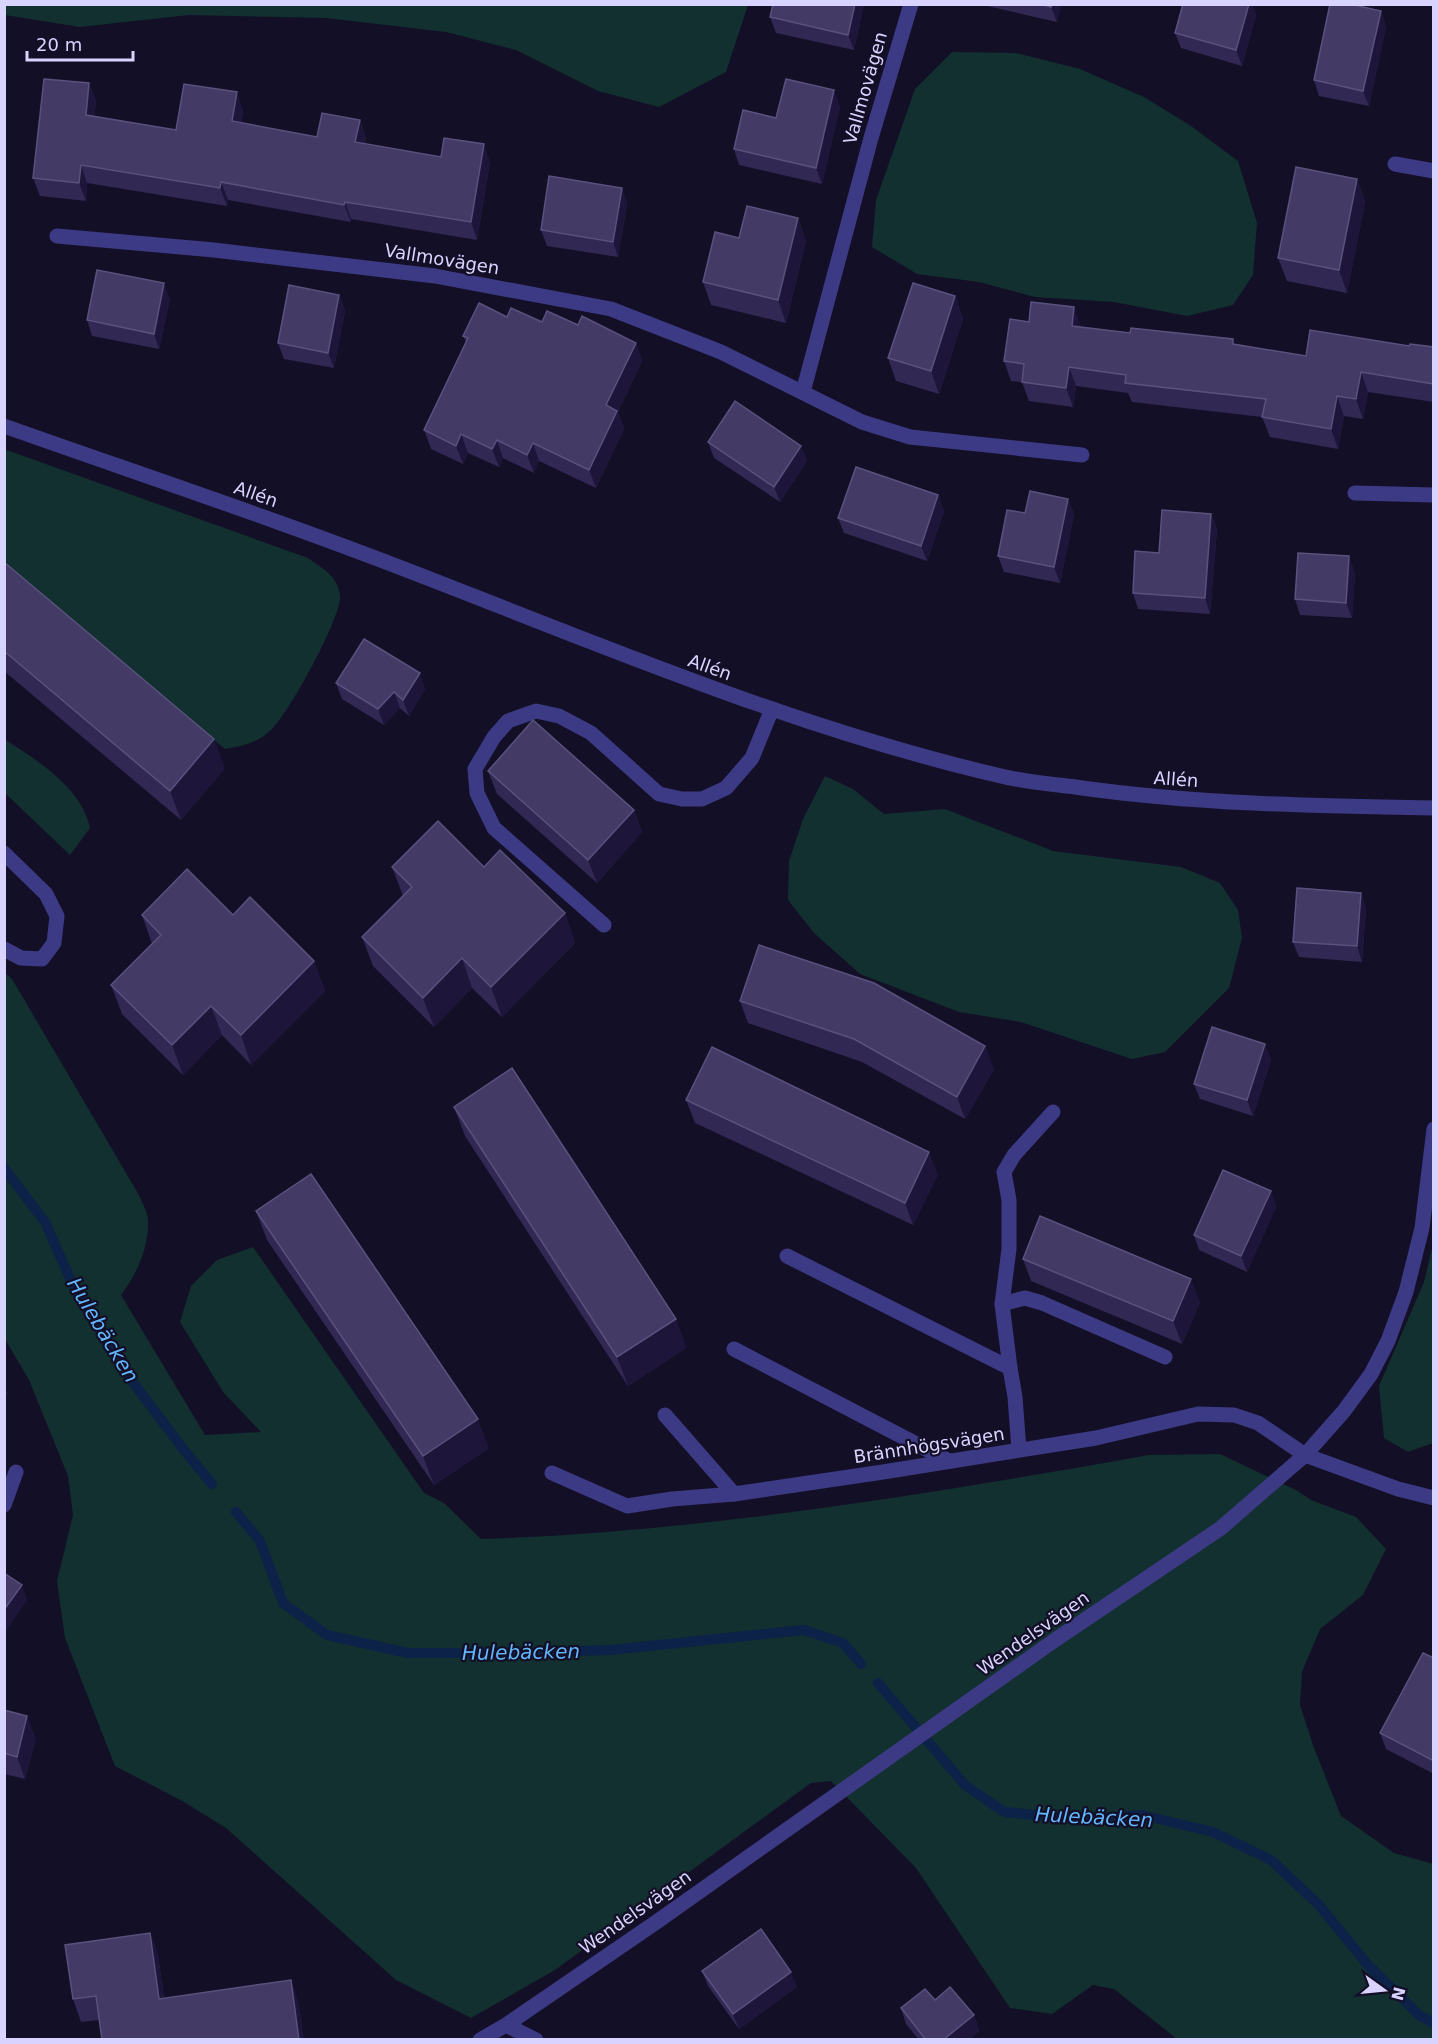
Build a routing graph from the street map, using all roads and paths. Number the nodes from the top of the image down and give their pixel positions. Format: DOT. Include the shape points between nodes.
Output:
graph roads {
  1 [pos="911,4"];
  2 [pos="1395,164"];
  3 [pos="1434,171"];
  4 [pos="57,236"];
  5 [pos="803,392"];
  6 [pos="4,426"];
  7 [pos="1082,455"];
  8 [pos="1355,493"];
  9 [pos="1434,495"];
  10 [pos="772,709"];
  11 [pos="1434,807"];
  12 [pos="4,854"];
  13 [pos="604,925"];
  14 [pos="4,949"];
  15 [pos="1053,1112"];
  16 [pos="1434,1129"];
  17 [pos="786,1256"];
  18 [pos="1002,1304"];
  19 [pos="735,1349"];
  20 [pos="1165,1357"];
  21 [pos="1010,1368"];
  22 [pos="665,1415"];
  23 [pos="1020,1450"];
  24 [pos="1305,1455"];
  25 [pos="949,1461"];
  26 [pos="16,1472"];
  27 [pos="552,1473"];
  28 [pos="734,1494"];
  29 [pos="1434,1498"];
  30 [pos="4,1505"];
  31 [pos="506,2025"];
  32 [pos="480,2040"];
  33 [pos="536,2040"];
  1 -- 5 [label="street, Vallmovägen"];
  2 -- 3 [label="street"];
  4 -- 5 [label="street, Vallmovägen" via="435,276 611,309 721,352"];
  5 -- 7 [label="street, Vallmovägen" via="862,422 910,436"];
  6 -- 10 [label="street, Allén" via="280,523"];
  8 -- 9 [label="street"];
  10 -- 11 [label="street, Allén" via="883,745 1015,779 1126,795 1208,801"];
  10 -- 13 [label="street" via="752,758 726,788 702,799 659,794 591,733 559,716 536,711 508,721 494,737 475,769 477,793 494,828"];
  12 -- 14 [label="street" via="46,894 57,916 54,943 42,959 21,958"];
  15 -- 18 [label="street" via="1014,1155 1004,1172 1009,1200 1009,1249"];
  16 -- 24 [label="street, Wendelsvägen" via="1422,1228 1406,1292 1388,1341 1371,1374"];
  17 -- 21 [label="street"];
  18 -- 20 [label="street" via="1025,1298 1042,1303"];
  18 -- 21 [label="street"];
  19 -- 25 [label="street"];
  21 -- 23 [label="street"];
  22 -- 28 [label="street"];
  23 -- 24 [label="street, Brännhögsvägen" via="1096,1438 1198,1414 1234,1414 1258,1423"];
  23 -- 25 [label="street, Brännhögsvägen"];
  24 -- 29 [label="street, Brännhögsvägen"];
  24 -- 31 [label="street, Wendelsvägen" via="1221,1528"];
  25 -- 28 [label="street, Brännhögsvägen"];
  26 -- 30 [label="street"];
  27 -- 28 [label="street, Brännhögsvägen" via="627,1506"];
  31 -- 32 [label="street, Wendelsvägen"];
  31 -- 33 [label="street"];
}
